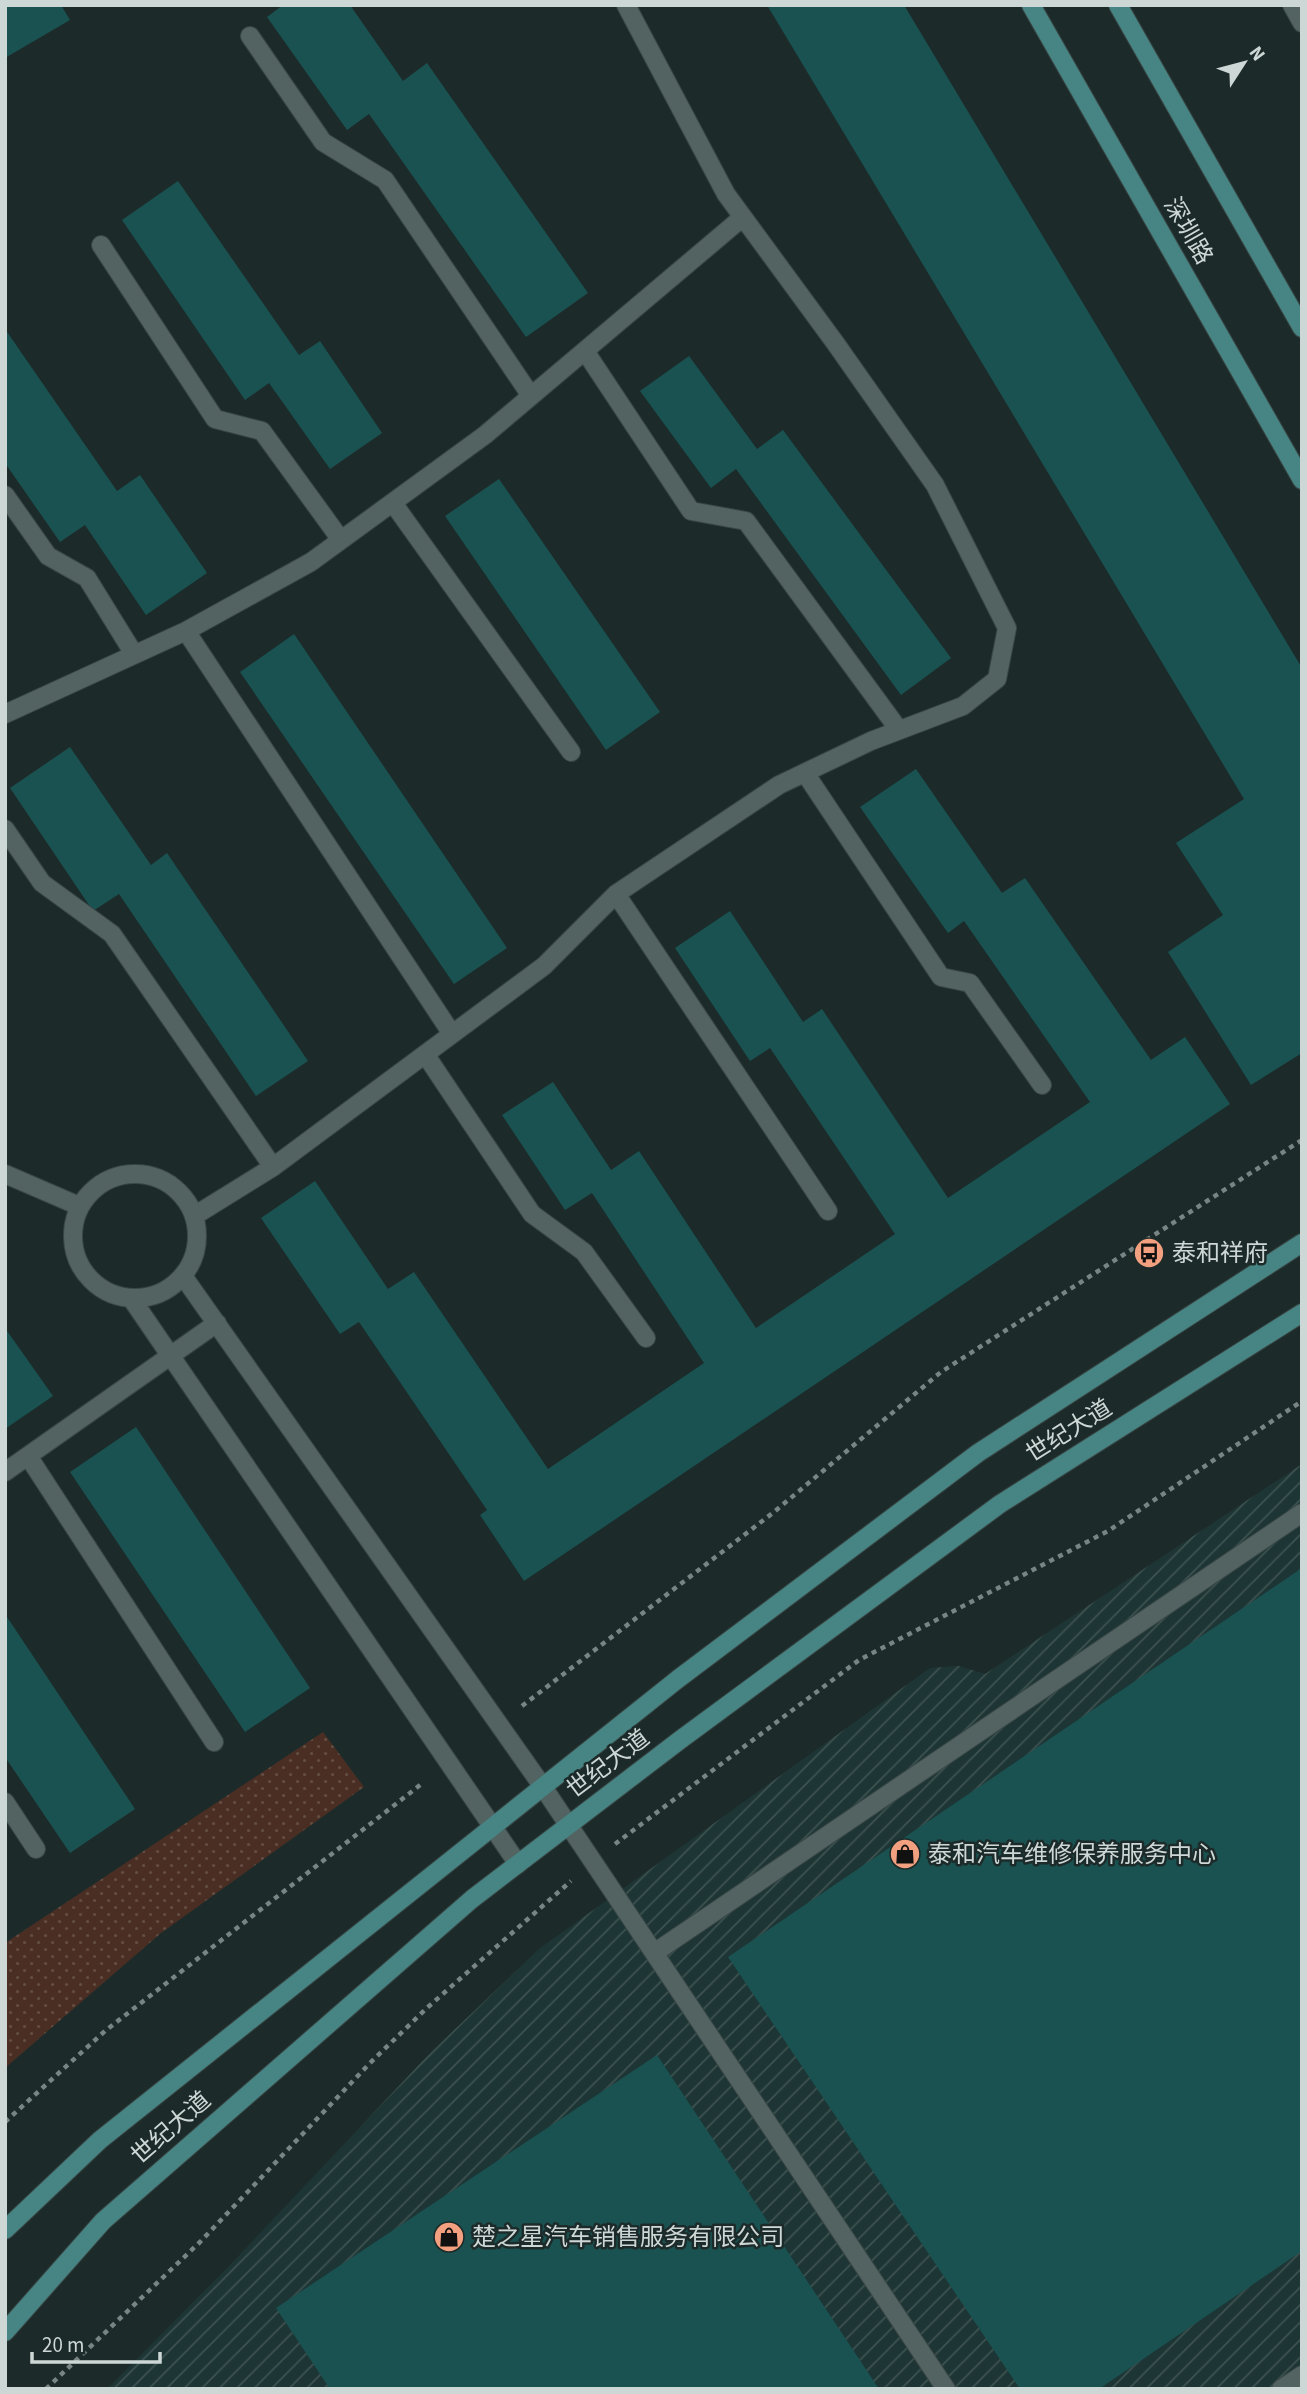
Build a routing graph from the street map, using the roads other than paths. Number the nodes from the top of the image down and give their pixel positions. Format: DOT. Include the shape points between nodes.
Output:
graph roads {
  1 [pos="626,5"];
  2 [pos="1031,5"];
  3 [pos="1118,5"];
  4 [pos="1292,5"];
  5 [pos="1302,23"];
  6 [pos="250,36"];
  7 [pos="743,217"];
  8 [pos="101,245"];
  9 [pos="1302,328"];
  10 [pos="585,351"];
  11 [pos="531,396"];
  12 [pos="1302,481"];
  13 [pos="5,495"];
  14 [pos="393,503"];
  15 [pos="341,540"];
  16 [pos="186,631"];
  17 [pos="134,654"];
  18 [pos="5,714"];
  19 [pos="899,730"];
  20 [pos="571,752"];
  21 [pos="804,773"];
  22 [pos="5,829"];
  23 [pos="616,894"];
  24 [pos="452,1034"];
  25 [pos="425,1054"];
  26 [pos="1042,1085"];
  27 [pos="273,1167"];
  28 [pos="5,1174"];
  29 [pos="79,1206"];
  30 [pos="828,1211"];
  31 [pos="194,1216"];
  32 [pos="1302,1244"];
  33 [pos="183,1276"];
  34 [pos="131,1298"];
  35 [pos="1302,1313"];
  36 [pos="217,1323"];
  37 [pos="646,1338"];
  38 [pos="171,1356"];
  39 [pos="28,1456"];
  40 [pos="5,1472"];
  41 [pos="1302,1513"];
  42 [pos="214,1742"];
  43 [pos="543,1787"];
  44 [pos="5,1802"];
  45 [pos="568,1825"];
  46 [pos="493,1827"];
  47 [pos="36,1849"];
  48 [pos="518,1864"];
  49 [pos="654,1953"];
  50 [pos="5,2230"];
  51 [pos="5,2332"];
  52 [pos="1302,2375"];
  53 [pos="946,2389"];
  54 [pos="1281,2389"];
  1 -- 7 [label="lane" via="726,194"];
  2 -- 12 [label="street, 深圳路"];
  3 -- 9 [label="street, 深圳路"];
  4 -- 5 [label="lane"];
  6 -- 11 [label="lane" via="323,142 385,180"];
  7 -- 10 [label="lane"];
  7 -- 19 [label="lane" via="935,485 1007,628 997,679 963,706"];
  8 -- 15 [label="lane" via="215,419 262,430"];
  10 -- 11 [label="lane"];
  10 -- 19 [label="lane" via="691,511 746,520"];
  11 -- 14 [label="lane"];
  13 -- 17 [label="lane" via="48,556 87,578"];
  14 -- 15 [label="lane"];
  14 -- 20 [label="lane"];
  15 -- 16 [label="lane" via="311,562"];
  16 -- 17 [label="lane"];
  16 -- 24 [label="lane"];
  17 -- 18 [label="lane"];
  19 -- 21 [label="lane"];
  21 -- 23 [label="lane"];
  21 -- 26 [label="lane" via="941,977 970,983"];
  22 -- 27 [label="lane" via="42,883 112,934"];
  23 -- 24 [label="lane" via="544,966"];
  23 -- 30 [label="lane"];
  24 -- 25 [label="lane"];
  25 -- 27 [label="lane"];
  25 -- 37 [label="lane" via="531,1214 584,1252"];
  27 -- 31 [label="lane"];
  28 -- 29 [label="lane"];
  29 -- 31 [label="lane" via="92,1189 130,1173 151,1175 169,1184 185,1198"];
  29 -- 34 [label="lane" via="73,1246 80,1266 111,1294"];
  31 -- 33 [label="lane" via="194,1257"];
  32 -- 43 [label="street, 世纪大道" via="978,1453 677,1679"];
  33 -- 34 [label="lane" via="151,1296"];
  33 -- 36 [label="lane"];
  34 -- 38 [label="lane"];
  35 -- 45 [label="street, 世纪大道" via="1000,1504"];
  36 -- 38 [label="lane"];
  36 -- 43 [label="lane"];
  38 -- 39 [label="lane"];
  38 -- 46 [label="lane"];
  39 -- 40 [label="lane"];
  39 -- 42 [label="lane"];
  41 -- 49 [label="lane"];
  43 -- 45 [label="lane"];
  43 -- 46 [label="street, 世纪大道"];
  44 -- 47 [label="lane"];
  45 -- 48 [label="street, 世纪大道"];
  45 -- 49 [label="lane"];
  46 -- 48 [label="lane"];
  46 -- 50 [label="street, 世纪大道" via="100,2140"];
  48 -- 51 [label="street, 世纪大道" via="421,1942 103,2221"];
  49 -- 53 [label="lane"];
  52 -- 54 [label="lane"];
}
